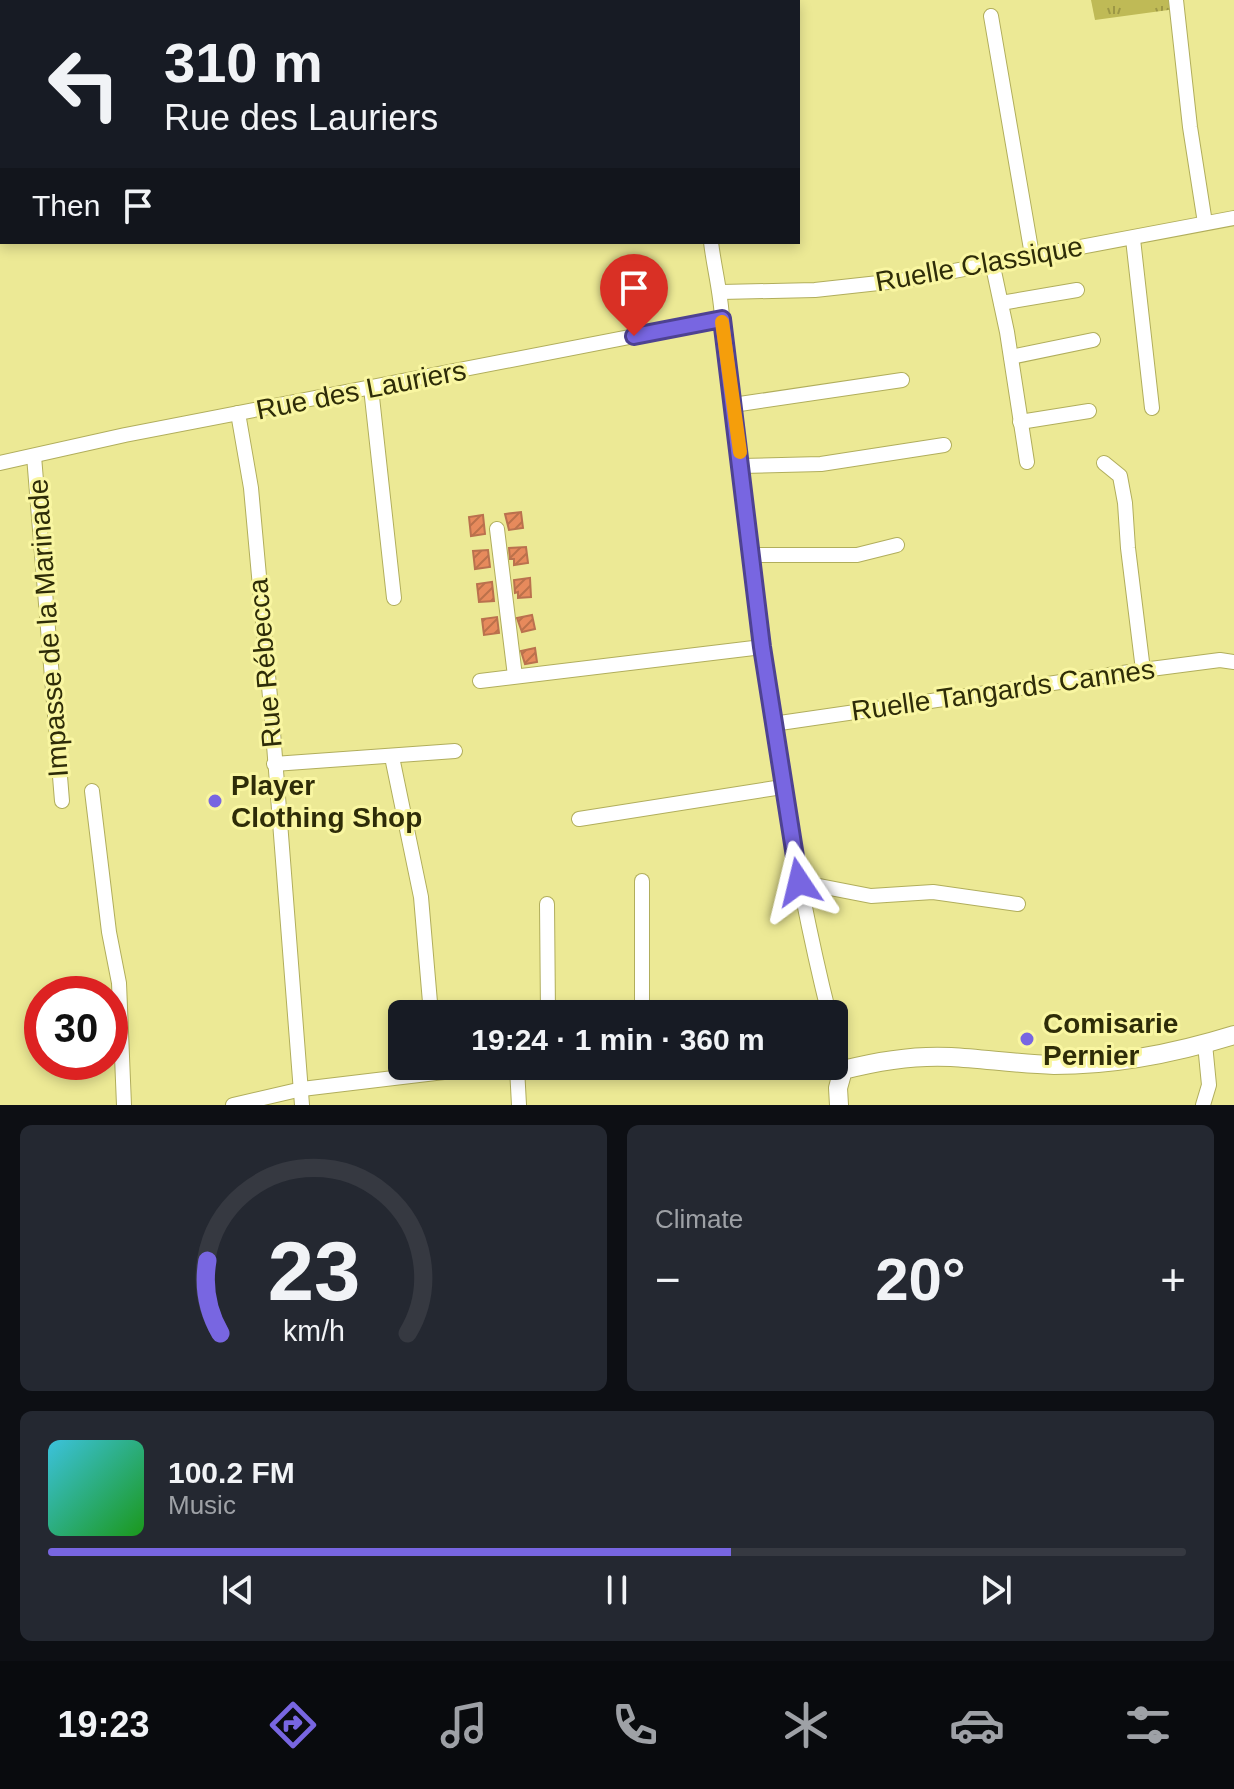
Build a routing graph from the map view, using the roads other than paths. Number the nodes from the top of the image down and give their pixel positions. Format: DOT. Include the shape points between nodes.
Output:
graph roads {
  1 [pos="1176,0"];
  2 [pos="991,16"];
  3 [pos="1234,218"];
  4 [pos="1205,223"];
  5 [pos="1133,239"];
  6 [pos="711,244"];
  7 [pos="1032,255"];
  8 [pos="992,262"];
  9 [pos="1077,290"];
  10 [pos="721,292"];
  11 [pos="1001,303"];
  12 [pos="722,319"];
  13 [pos="1093,340"];
  14 [pos="1011,357"];
  15 [pos="902,380"];
  16 [pos="371,388"];
  17 [pos="733,405"];
  18 [pos="1152,408"];
  19 [pos="1089,411"];
  20 [pos="238,413"];
  21 [pos="1020,422"];
  22 [pos="944,445"];
  23 [pos="34,456"];
  24 [pos="1027,462"];
  25 [pos="0,463"];
  26 [pos="1104,463"];
  27 [pos="741,466"];
  28 [pos="497,529"];
  29 [pos="897,545"];
  30 [pos="751,555"];
  31 [pos="394,598"];
  32 [pos="762,647"];
  33 [pos="1234,662"];
  34 [pos="1143,670"];
  35 [pos="515,676"];
  36 [pos="480,681"];
  37 [pos="773,724"];
  38 [pos="455,751"];
  39 [pos="392,757"];
  40 [pos="274,764"];
  41 [pos="782,787"];
  42 [pos="92,791"];
  43 [pos="62,801"];
  44 [pos="579,819"];
  45 [pos="642,881"];
  46 [pos="799,882"];
  47 [pos="547,904"];
  48 [pos="1018,904"];
  49 [pos="430,1000"];
  50 [pos="548,1000"];
  51 [pos="642,1000"];
  52 [pos="826,1000"];
  53 [pos="1234,1035"];
  54 [pos="1205,1044"];
  55 [pos="848,1058"];
  56 [pos="388,1077"];
  57 [pos="518,1080"];
  58 [pos="838,1080"];
  59 [pos="302,1089"];
  60 [pos="124,1105"];
  61 [pos="233,1105"];
  62 [pos="302,1105"];
  63 [pos="519,1105"];
  64 [pos="839,1105"];
  65 [pos="1203,1105"];
  1 -- 4 [label="street"];
  2 -- 7 [label="street"];
  3 -- 4 [label="street, Ruelle Classique"];
  4 -- 5 [label="street, Ruelle Classique"];
  5 -- 7 [label="street, Ruelle Classique"];
  5 -- 18 [label="street"];
  6 -- 10 [label="street"];
  7 -- 8 [label="street, Ruelle Classique"];
  8 -- 10 [label="street, Ruelle Classique" via="906,280 815,290"];
  8 -- 11 [label="street"];
  9 -- 11 [label="street"];
  10 -- 12 [label="street"];
  11 -- 14 [label="street"];
  12 -- 16 [label="street, Rue des Lauriers"];
  12 -- 17 [label="street"];
  13 -- 14 [label="street"];
  14 -- 21 [label="street"];
  15 -- 17 [label="street"];
  16 -- 20 [label="street, Rue des Lauriers"];
  16 -- 31 [label="street"];
  17 -- 27 [label="street"];
  19 -- 21 [label="street"];
  20 -- 23 [label="street, Rue des Lauriers"];
  20 -- 40 [label="street, Rue Rébecca" via="251,488"];
  21 -- 24 [label="street"];
  22 -- 27 [label="street" via="821,464"];
  23 -- 25 [label="street, Rue des Lauriers"];
  23 -- 43 [label="street, Impasse de la Marinade"];
  26 -- 34 [label="street" via="1120,476"];
  27 -- 30 [label="street"];
  28 -- 35 [label="street"];
  29 -- 30 [label="street" via="857,555"];
  30 -- 32 [label="street"];
  32 -- 35 [label="street"];
  32 -- 37 [label="street"];
  33 -- 34 [label="street, Ruelle Tangards Cannes"];
  34 -- 37 [label="street, Ruelle Tangards Cannes"];
  35 -- 36 [label="street"];
  37 -- 41 [label="street"];
  38 -- 39 [label="street"];
  39 -- 40 [label="street"];
  39 -- 49 [label="street" via="421,897"];
  40 -- 59 [label="street, Rue Rébecca"];
  41 -- 44 [label="street"];
  41 -- 46 [label="street"];
  42 -- 60 [label="street" via="119,983"];
  45 -- 51 [label="street"];
  46 -- 48 [label="street" via="871,896 933,892"];
  46 -- 52 [label="street"];
  47 -- 50 [label="street"];
  53 -- 54 [label="street"];
  54 -- 55 [label="street" via="1121,1061 1054,1065 948,1057"];
  54 -- 65 [label="street" via="1209,1085"];
  56 -- 59 [label="street"];
  57 -- 63 [label="street"];
  58 -- 64 [label="street"];
  59 -- 61 [label="street"];
  59 -- 62 [label="street, Rue Rébecca"];
}
